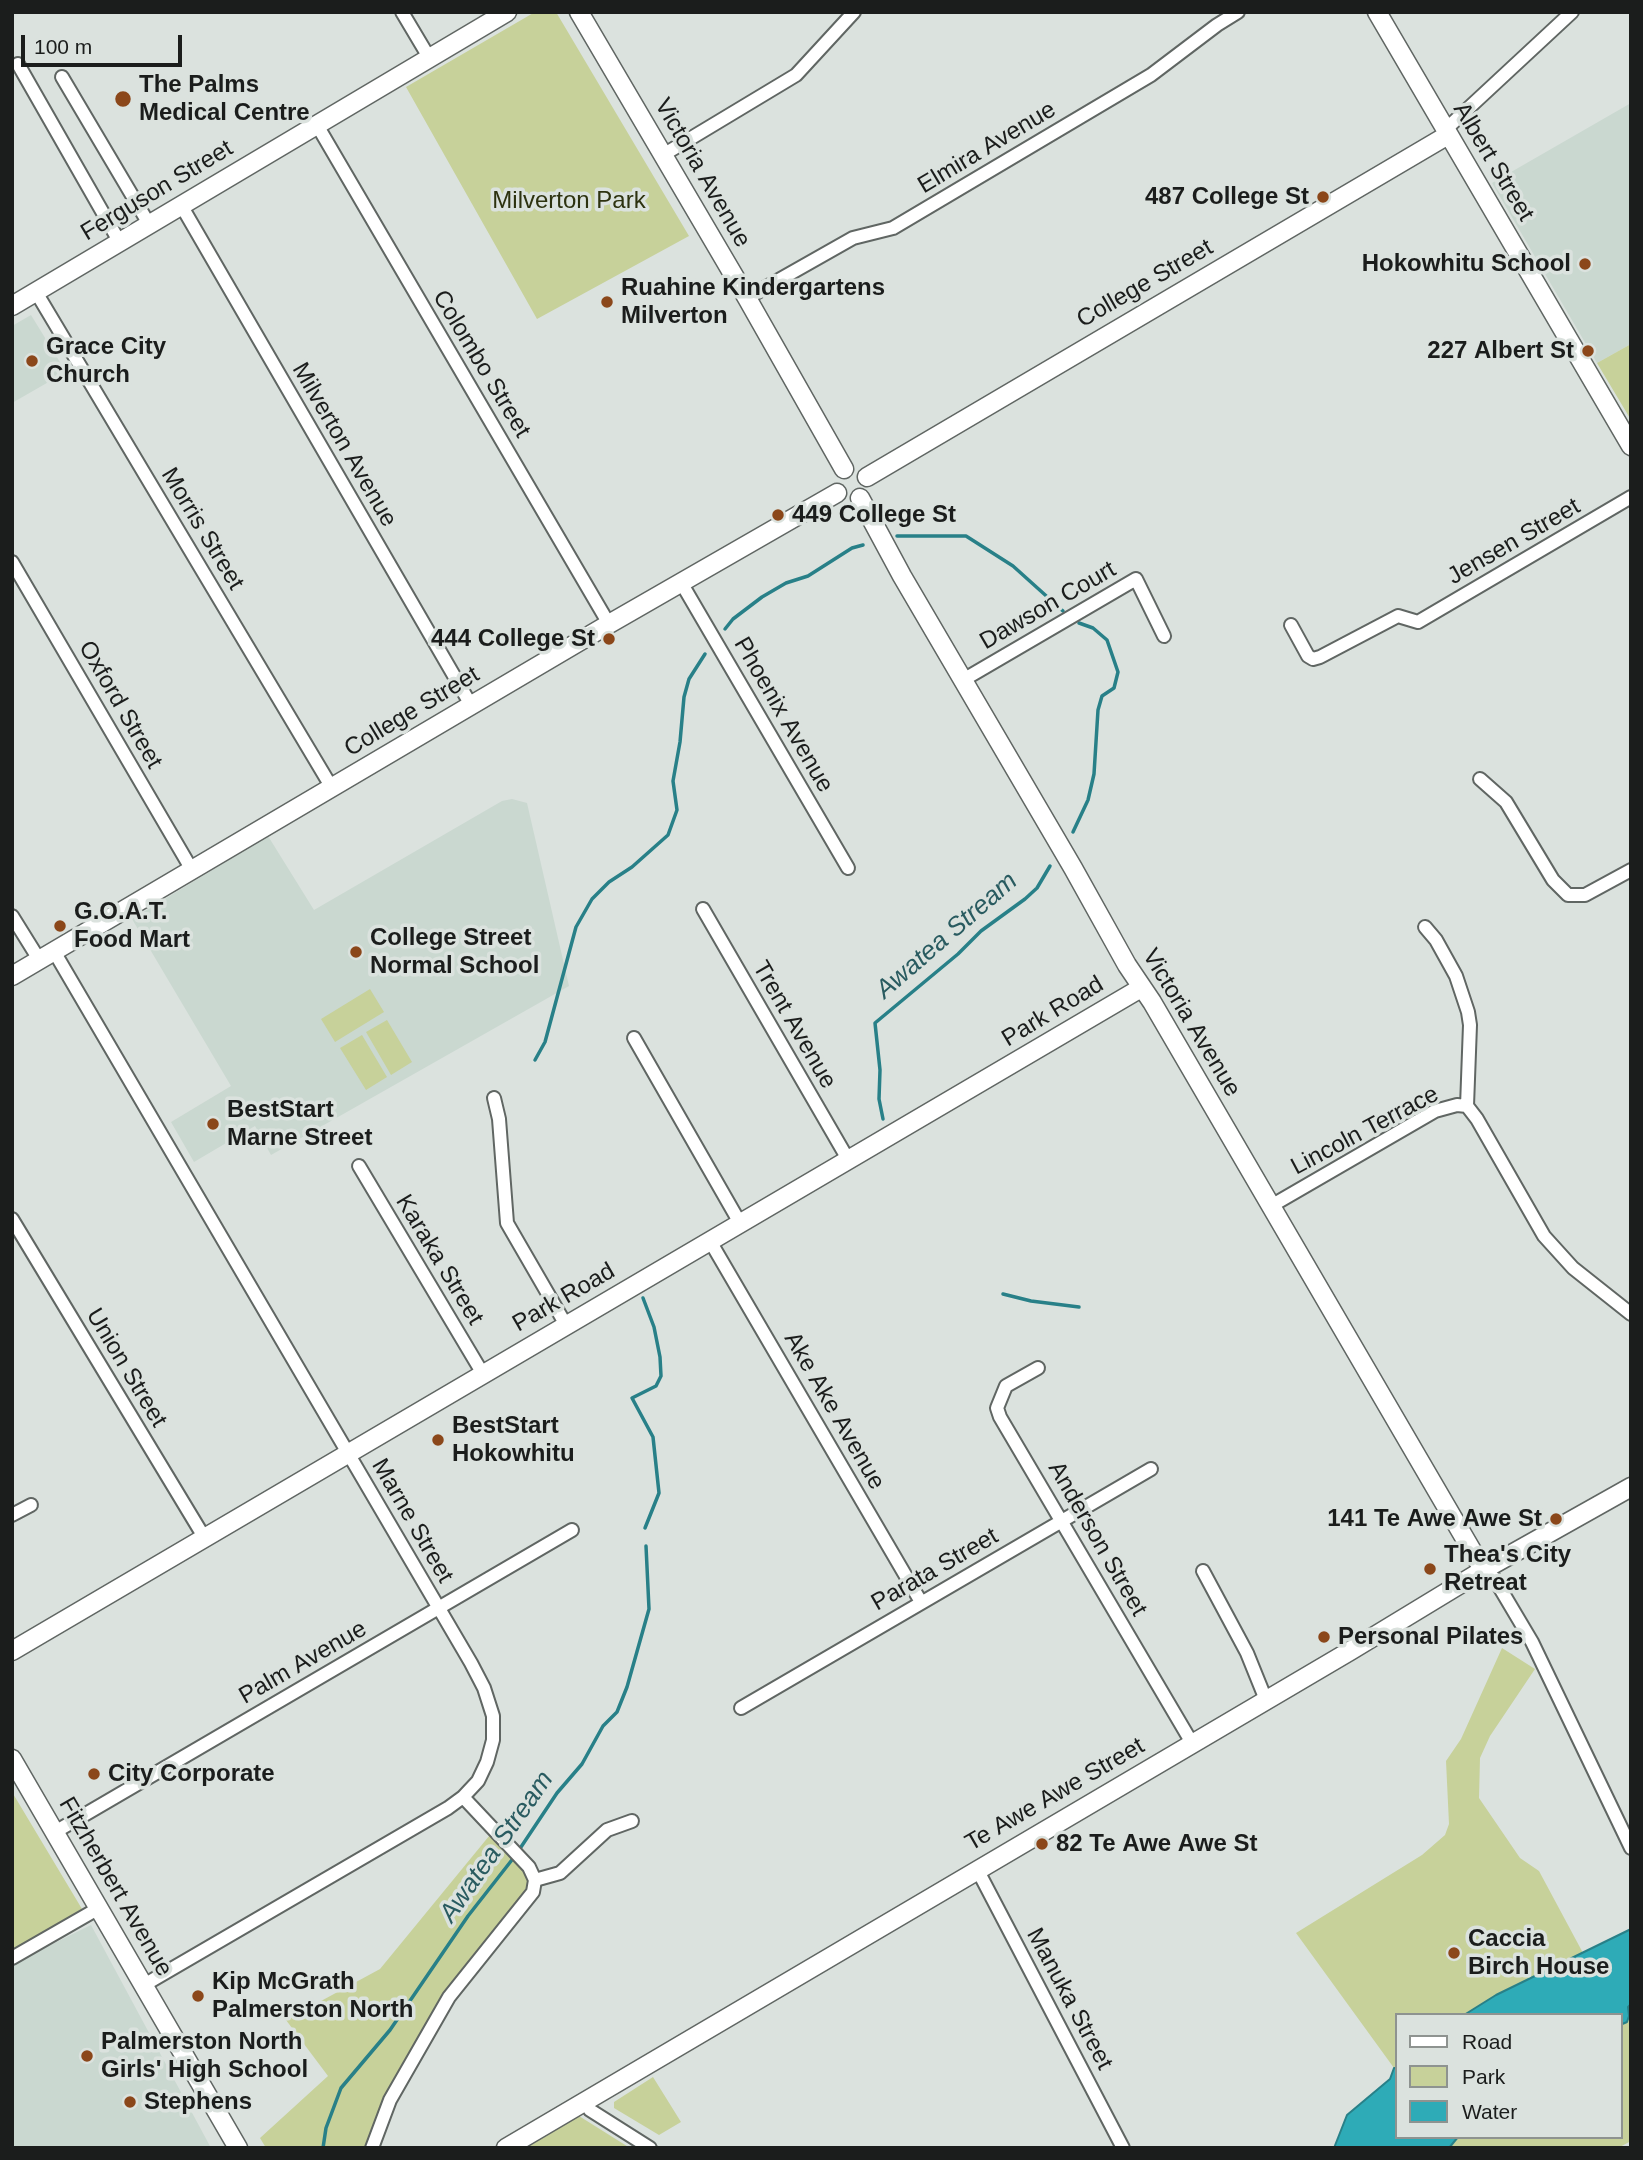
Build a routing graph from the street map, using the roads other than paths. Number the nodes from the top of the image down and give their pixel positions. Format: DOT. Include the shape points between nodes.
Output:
graph roads {
  1 [pos="402,12"];
  2 [pos="507,12"];
  3 [pos="579,12"];
  4 [pos="854,12"];
  5 [pos="1238,12"];
  6 [pos="1377,12"];
  7 [pos="1572,12"];
  8 [pos="429,59"];
  9 [pos="18,64"];
  10 [pos="62,77"];
  11 [pos="317,125"];
  12 [pos="1447,132"];
  13 [pos="663,155"];
  14 [pos="181,205"];
  15 [pos="149,223"];
  16 [pos="119,241"];
  17 [pos="36,292"];
  18 [pos="747,298"];
  19 [pos="12,306"];
  20 [pos="1631,446"];
  21 [pos="844,469"];
  22 [pos="867,478"];
  23 [pos="837,493"];
  24 [pos="1631,497"];
  25 [pos="860,498"];
  26 [pos="12,562"];
  27 [pos="682,584"];
  28 [pos="610,624"];
  29 [pos="1290,625"];
  30 [pos="1164,636"];
  31 [pos="963,680"];
  32 [pos="471,705"];
  33 [pos="1480,779"];
  34 [pos="332,788"];
  35 [pos="848,868"];
  36 [pos="192,870"];
  37 [pos="1631,870"];
  38 [pos="703,909"];
  39 [pos="12,916"];
  40 [pos="1425,927"];
  41 [pos="47,957"];
  42 [pos="12,976"];
  43 [pos="1141,988"];
  44 [pos="634,1038"];
  45 [pos="494,1098"];
  46 [pos="1467,1107"];
  47 [pos="849,1161"];
  48 [pos="359,1166"];
  49 [pos="1271,1206"];
  50 [pos="12,1219"];
  51 [pos="740,1223"];
  52 [pos="710,1241"];
  53 [pos="1631,1314"];
  54 [pos="566,1325"];
  55 [pos="1038,1368"];
  56 [pos="482,1374"];
  57 [pos="348,1453"];
  58 [pos="1151,1469"];
  59 [pos="1631,1488"];
  60 [pos="31,1505"];
  61 [pos="12,1515"];
  62 [pos="1062,1521"];
  63 [pos="572,1530"];
  64 [pos="204,1537"];
  65 [pos="1485,1569"];
  66 [pos="1203,1571"];
  67 [pos="921,1602"];
  68 [pos="438,1607"];
  69 [pos="12,1651"];
  70 [pos="1266,1700"];
  71 [pos="741,1708"];
  72 [pos="1192,1743"];
  73 [pos="12,1759"];
  74 [pos="17,1773"];
  75 [pos="463,1797"];
  76 [pos="632,1821"];
  77 [pos="55,1832"];
  78 [pos="1631,1848"];
  79 [pos="977,1870"];
  80 [pos="535,1880"];
  81 [pos="99,1908"];
  82 [pos="12,1958"];
  83 [pos="144,1985"];
  84 [pos="585,2102"];
  85 [pos="238,2148"];
  86 [pos="372,2148"];
  87 [pos="506,2148"];
  88 [pos="650,2148"];
  89 [pos="1123,2148"];
  1 -- 8 [label="street"];
  2 -- 8 [label="street, Ferguson Street"];
  3 -- 13 [label="street, Victoria Avenue"];
  4 -- 13 [label="street" via="796,75"];
  5 -- 18 [label="street, Elmira Avenue" via="1151,75 892,228 853,238"];
  6 -- 12 [label="street, Albert Street"];
  7 -- 12 [label="street"];
  8 -- 11 [label="street, Ferguson Street"];
  9 -- 16 [label="street"];
  10 -- 15 [label="street"];
  11 -- 14 [label="street, Ferguson Street"];
  11 -- 28 [label="street, Colombo Street"];
  12 -- 20 [label="street, Albert Street"];
  12 -- 22 [label="street, College Street"];
  13 -- 18 [label="street, Victoria Avenue"];
  14 -- 15 [label="street, Ferguson Street"];
  14 -- 32 [label="street, Milverton Avenue"];
  15 -- 16 [label="street, Ferguson Street"];
  16 -- 17 [label="street, Ferguson Street"];
  17 -- 19 [label="street, Ferguson Street"];
  17 -- 34 [label="street, Morris Street"];
  18 -- 21 [label="street, Victoria Avenue"];
  21 -- 22 [label="street" via="856,468"];
  21 -- 23 [label="street" via="835,482"];
  22 -- 25 [label="street" via="867,489"];
  23 -- 25 [label="street" via="849,500"];
  23 -- 27 [label="street, College Street"];
  24 -- 29 [label="street, Jensen Street" via="1418,622 1398,616 1313,659"];
  25 -- 31 [label="street, Victoria Avenue"];
  26 -- 36 [label="street, Oxford Street"];
  27 -- 28 [label="street, College Street"];
  27 -- 35 [label="street, Phoenix Avenue"];
  28 -- 32 [label="street, College Street"];
  30 -- 31 [label="street, Dawson Court" via="1136,579"];
  31 -- 43 [label="street, Victoria Avenue"];
  32 -- 34 [label="street, College Street"];
  33 -- 37 [label="street" via="1506,802 1553,880 1568,895 1585,895"];
  34 -- 36 [label="street, College Street"];
  36 -- 41 [label="street, College Street"];
  38 -- 47 [label="street, Trent Avenue"];
  39 -- 41 [label="street, Marne Street"];
  40 -- 46 [label="street" via="1456,976 1468,1012"];
  41 -- 42 [label="street, College Street"];
  41 -- 57 [label="street, Marne Street"];
  43 -- 47 [label="street, Park Road"];
  43 -- 49 [label="street, Victoria Avenue"];
  44 -- 51 [label="street"];
  45 -- 54 [label="street" via="507,1223"];
  46 -- 49 [label="street, Lincoln Terrace" via="1435,1111"];
  46 -- 53 [label="street, Lincoln Terrace" via="1545,1236 1573,1268"];
  47 -- 51 [label="street, Park Road"];
  48 -- 56 [label="street, Karaka Street"];
  49 -- 65 [label="street, Victoria Avenue"];
  50 -- 64 [label="street, Union Street"];
  51 -- 52 [label="street, Park Road"];
  52 -- 54 [label="street, Park Road"];
  52 -- 67 [label="street, Ake Ake Avenue"];
  54 -- 56 [label="street, Park Road"];
  55 -- 62 [label="street, Anderson Street" via="1006,1386 997,1408"];
  56 -- 57 [label="street, Park Road"];
  57 -- 64 [label="street, Park Road"];
  57 -- 68 [label="street, Marne Street"];
  58 -- 62 [label="street, Parata Street"];
  59 -- 65 [label="street, Te Awe Awe Street"];
  60 -- 61 [label="street"];
  62 -- 67 [label="street, Parata Street"];
  62 -- 72 [label="street, Anderson Street"];
  63 -- 68 [label="street, Palm Avenue"];
  64 -- 69 [label="street, Park Road"];
  65 -- 70 [label="street, Te Awe Awe Street"];
  65 -- 78 [label="street" via="1532,1642"];
  66 -- 70 [label="street" via="1247,1653"];
  67 -- 71 [label="street, Parata Street"];
  68 -- 75 [label="street, Marne Street" via="484,1688 494,1716 494,1740 487,1762"];
  68 -- 77 [label="street, Palm Avenue"];
  70 -- 72 [label="street, Te Awe Awe Street"];
  72 -- 79 [label="street, Te Awe Awe Street"];
  73 -- 74 [label="street, Fitzherbert Avenue"];
  74 -- 77 [label="street, Fitzherbert Avenue"];
  75 -- 80 [label="street" via="529,1867"];
  75 -- 83 [label="street, Marne Street"];
  76 -- 80 [label="street" via="607,1830 560,1873"];
  77 -- 81 [label="street, Fitzherbert Avenue"];
  79 -- 84 [label="street, Te Awe Awe Street"];
  79 -- 89 [label="street, Manuka Street"];
  80 -- 86 [label="street" via="533,1892 449,1997 390,2100"];
  81 -- 82 [label="street"];
  81 -- 83 [label="street, Fitzherbert Avenue"];
  83 -- 85 [label="street, Fitzherbert Avenue"];
  84 -- 87 [label="street, Te Awe Awe Street"];
  84 -- 88 [label="street" via="590,2110"];
}
